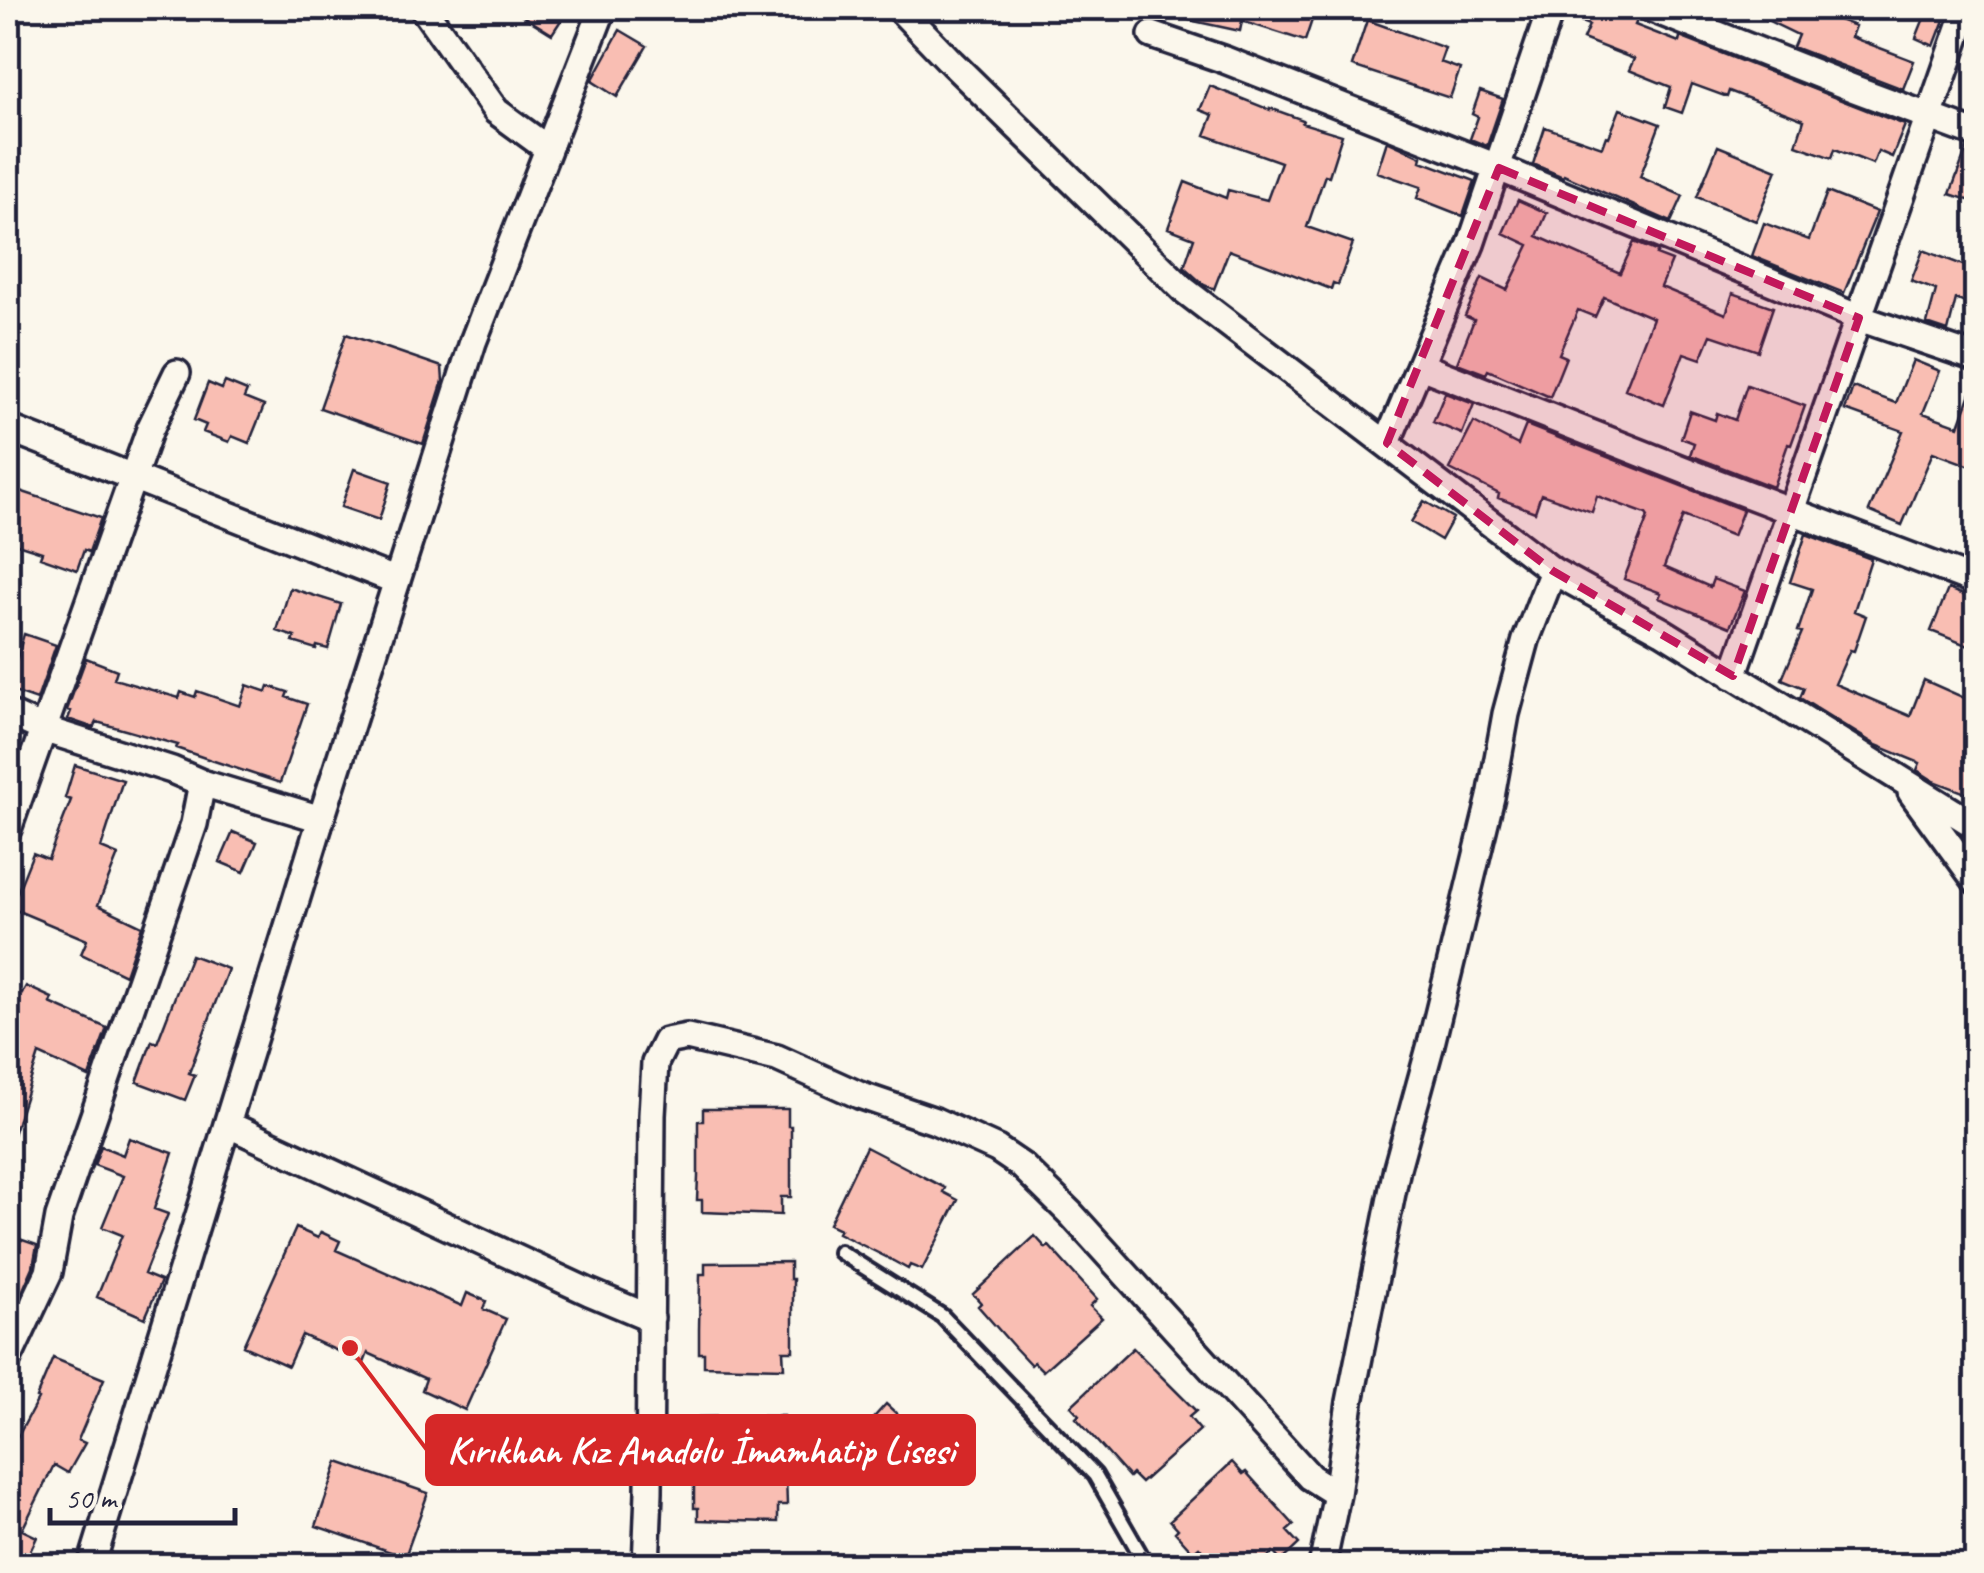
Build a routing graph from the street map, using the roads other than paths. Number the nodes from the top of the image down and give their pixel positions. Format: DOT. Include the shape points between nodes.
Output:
graph roads {
  1 [pos="423,8"];
  2 [pos="603,8"];
  3 [pos="899,8"];
  4 [pos="1551,8"];
  5 [pos="1650,8"];
  6 [pos="1967,8"];
  7 [pos="1152,35"];
  8 [pos="1929,116"];
  9 [pos="1976,134"];
  10 [pos="548,150"];
  11 [pos="1499,168"];
  12 [pos="1859,318"];
  13 [pos="1976,358"];
  14 [pos="1421,366"];
  15 [pos="178,372"];
  16 [pos="8,428"];
  17 [pos="1387,443"];
  18 [pos="132,478"];
  19 [pos="1791,510"];
  20 [pos="1553,571"];
  21 [pos="397,581"];
  22 [pos="1976,581"];
  23 [pos="1734,676"];
  24 [pos="8,713"];
  25 [pos="42,729"];
  26 [pos="1902,781"];
  27 [pos="202,783"];
  28 [pos="321,819"];
  29 [pos="1976,826"];
  30 [pos="8,829"];
  31 [pos="1976,881"];
  32 [pos="227,1124"];
  33 [pos="840,1252"];
  34 [pos="651,1318"];
  35 [pos="8,1358"];
  36 [pos="1337,1494"];
  37 [pos="91,1566"];
  38 [pos="646,1566"];
  39 [pos="1139,1566"];
  40 [pos="1322,1566"];
  1 -- 10 [label="street" via="496,111"];
  2 -- 10 [label="street"];
  3 -- 17 [label="street" via="1184,290"];
  4 -- 11 [label="street"];
  5 -- 8 [label="street"];
  6 -- 8 [label="street"];
  7 -- 11 [label="street"];
  8 -- 9 [label="street"];
  8 -- 12 [label="street"];
  10 -- 21 [label="street" via="474,342"];
  11 -- 12 [label="street"];
  11 -- 14 [label="street"];
  12 -- 13 [label="street"];
  12 -- 19 [label="street"];
  14 -- 17 [label="street"];
  14 -- 19 [label="street"];
  15 -- 18 [label="street"];
  16 -- 18 [label="street"];
  17 -- 20 [label="street"];
  18 -- 21 [label="street"];
  18 -- 25 [label="street"];
  19 -- 22 [label="street"];
  19 -- 23 [label="street"];
  20 -- 23 [label="street"];
  20 -- 36 [label="street" via="1506,714 1397,1168"];
  21 -- 28 [label="street"];
  23 -- 26 [label="street"];
  24 -- 25 [label="street"];
  25 -- 27 [label="street"];
  25 -- 30 [label="street"];
  26 -- 29 [label="street"];
  26 -- 31 [label="street"];
  27 -- 28 [label="street"];
  27 -- 35 [label="street" via="194,824 59,1217 49,1272"];
  28 -- 32 [label="street"];
  32 -- 34 [label="street"];
  32 -- 37 [label="street"];
  33 -- 39 [label="lane" via="942,1316 1095,1475 1142,1558"];
  34 -- 36 [label="street" via="656,1063 666,1041 687,1037 777,1058 935,1122 1022,1166 1310,1477"];
  34 -- 38 [label="street"];
  36 -- 40 [label="street"];
}
